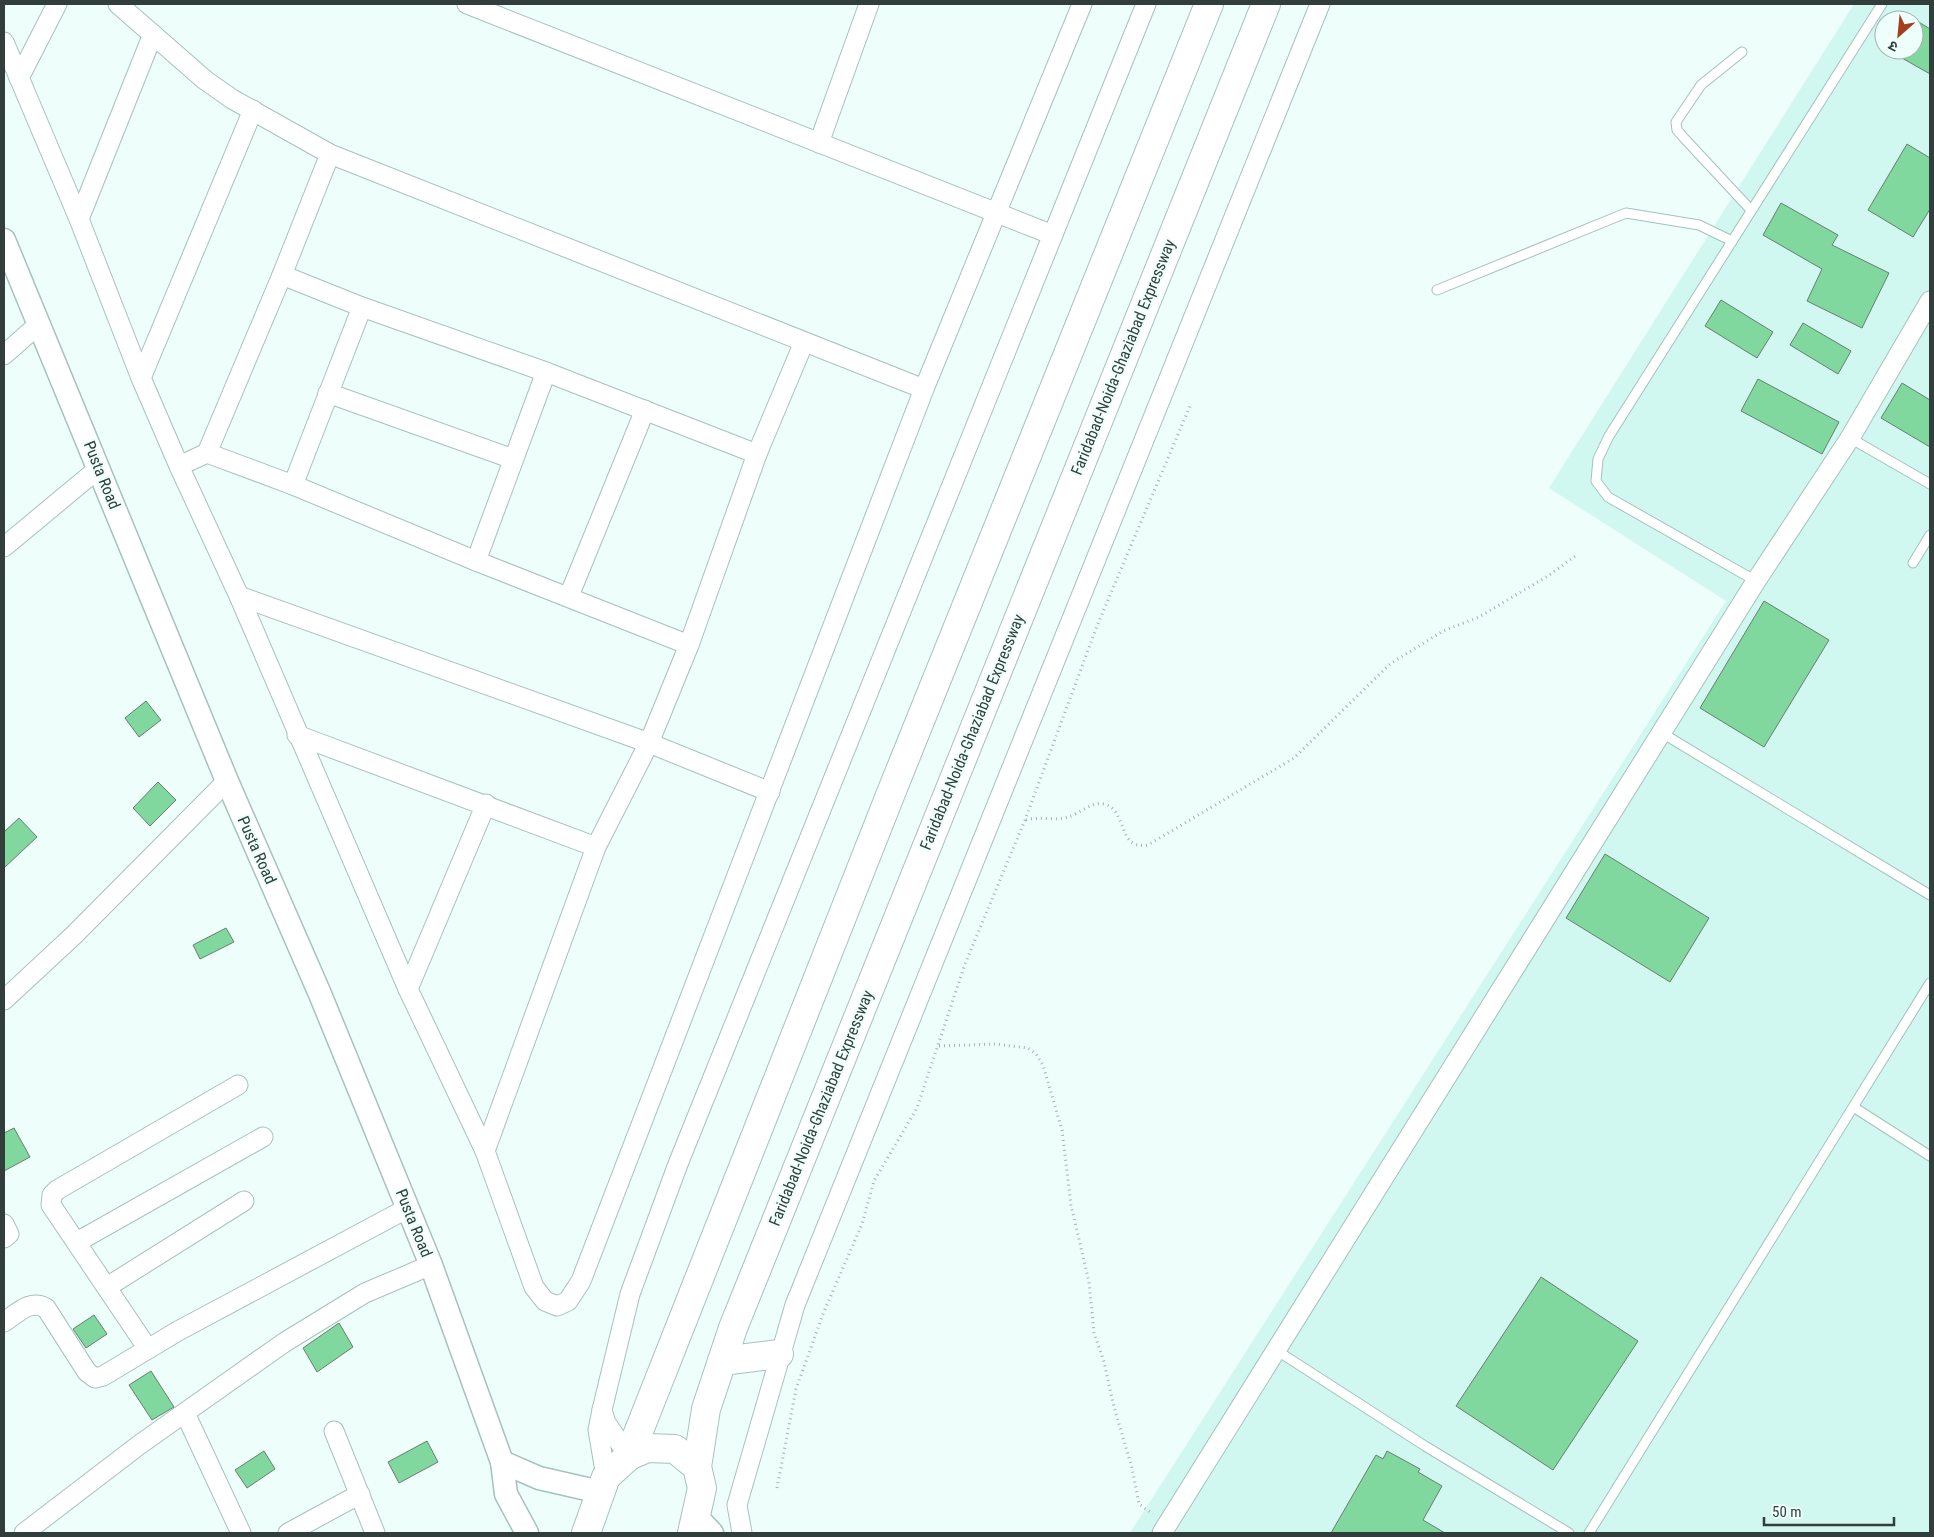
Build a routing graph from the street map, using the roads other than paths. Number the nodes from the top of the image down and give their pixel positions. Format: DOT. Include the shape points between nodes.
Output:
graph roads {
  1 [pos="57,4"];
  2 [pos="118,4"];
  3 [pos="467,4"];
  4 [pos="869,4"];
  5 [pos="1082,4"];
  6 [pos="1146,4"];
  7 [pos="1208,4"];
  8 [pos="1266,4"];
  9 [pos="1320,4"];
  10 [pos="1882,4"];
  11 [pos="153,34"];
  12 [pos="4,42"];
  13 [pos="1742,52"];
  14 [pos="19,78"];
  15 [pos="253,110"];
  16 [pos="819,143"];
  17 [pos="330,154"];
  18 [pos="1751,210"];
  19 [pos="997,213"];
  20 [pos="79,219"];
  21 [pos="1053,235"];
  22 [pos="4,240"];
  23 [pos="1732,241"];
  24 [pos="282,275"];
  25 [pos="1437,290"];
  26 [pos="1930,301"];
  27 [pos="362,307"];
  28 [pos="39,324"];
  29 [pos="804,342"];
  30 [pos="4,355"];
  31 [pos="546,372"];
  32 [pos="141,378"];
  33 [pos="924,390"];
  34 [pos="328,393"];
  35 [pos="645,410"];
  36 [pos="1850,438"];
  37 [pos="207,453"];
  38 [pos="756,454"];
  39 [pos="513,460"];
  40 [pos="179,466"];
  41 [pos="99,468"];
  42 [pos="1930,484"];
  43 [pos="293,485"];
  44 [pos="1930,535"];
  45 [pos="4,547"];
  46 [pos="476,561"];
  47 [pos="1913,563"];
  48 [pos="1756,581"];
  49 [pos="238,596"];
  50 [pos="569,596"];
  51 [pos="689,645"];
  52 [pos="1662,733"];
  53 [pos="297,735"];
  54 [pos="649,743"];
  55 [pos="227,781"];
  56 [pos="770,792"];
  57 [pos="486,804"];
  58 [pos="596,847"];
  59 [pos="1930,894"];
  60 [pos="1930,983"];
  61 [pos="408,989"];
  62 [pos="4,1000"];
  63 [pos="238,1085"];
  64 [pos="1855,1108"];
  65 [pos="263,1136"];
  66 [pos="485,1151"];
  67 [pos="1930,1156"];
  68 [pos="244,1202"];
  69 [pos="408,1208"];
  70 [pos="4,1224"];
  71 [pos="4,1238"];
  72 [pos="77,1242"];
  73 [pos="431,1265"];
  74 [pos="107,1287"];
  75 [pos="4,1322"];
  76 [pos="148,1349"];
  77 [pos="1276,1350"];
  78 [pos="780,1354"];
  79 [pos="722,1361"];
  80 [pos="602,1410"];
  81 [pos="185,1413"];
  82 [pos="334,1431"];
  83 [pos="629,1456"];
  84 [pos="502,1462"];
  85 [pos="697,1466"];
  86 [pos="603,1484"];
  87 [pos="360,1494"];
  88 [pos="700,1527"];
  89 [pos="1165,1529"];
  90 [pos="24,1533"];
  91 [pos="241,1533"];
  92 [pos="288,1533"];
  93 [pos="375,1533"];
  94 [pos="527,1533"];
  95 [pos="586,1533"];
  96 [pos="742,1533"];
  97 [pos="1570,1533"];
  98 [pos="1589,1533"];
  1 -- 14 [label="street"];
  2 -- 11 [label="street"];
  3 -- 16 [label="street"];
  4 -- 16 [label="street"];
  5 -- 19 [label="street"];
  6 -- 21 [label="street"];
  7 -- 83 [label="main road" via="896,778"];
  8 -- 79 [label="main road, Faridabad-Noida-Ghaziabad Expressway" via="736,1319"];
  9 -- 78 [label="street" via="795,1304"];
  10 -- 18 [label="lane"];
  11 -- 15 [label="street" via="205,80"];
  11 -- 20 [label="street"];
  12 -- 14 [label="street"];
  13 -- 18 [label="lane" via="1701,85 1676,122 1684,138"];
  14 -- 20 [label="street"];
  15 -- 17 [label="street"];
  15 -- 32 [label="street"];
  16 -- 19 [label="street"];
  17 -- 24 [label="street"];
  17 -- 29 [label="street"];
  18 -- 23 [label="lane"];
  19 -- 21 [label="street"];
  19 -- 33 [label="street"];
  20 -- 32 [label="street"];
  21 -- 80 [label="street" via="678,1164 630,1294"];
  22 -- 28 [label="street, Pusta Road"];
  23 -- 25 [label="lane" via="1699,225 1626,213"];
  23 -- 48 [label="lane" via="1609,436 1598,459 1596,481 1608,497"];
  24 -- 27 [label="street"];
  24 -- 37 [label="street"];
  26 -- 36 [label="street"];
  27 -- 31 [label="street"];
  27 -- 34 [label="street"];
  28 -- 30 [label="street"];
  28 -- 41 [label="street, Pusta Road"];
  29 -- 33 [label="street"];
  29 -- 38 [label="street"];
  31 -- 35 [label="street"];
  31 -- 39 [label="street"];
  32 -- 40 [label="street"];
  33 -- 56 [label="street"];
  34 -- 39 [label="street"];
  34 -- 43 [label="street"];
  35 -- 38 [label="street"];
  35 -- 50 [label="street"];
  36 -- 42 [label="lane"];
  36 -- 48 [label="street"];
  37 -- 40 [label="street"];
  37 -- 43 [label="street"];
  38 -- 51 [label="street"];
  39 -- 46 [label="street"];
  40 -- 49 [label="street"];
  41 -- 45 [label="street"];
  41 -- 55 [label="street, Pusta Road"];
  43 -- 46 [label="street"];
  44 -- 47 [label="lane"];
  46 -- 50 [label="street"];
  48 -- 52 [label="street"];
  49 -- 53 [label="street"];
  49 -- 54 [label="street"];
  50 -- 51 [label="street"];
  51 -- 54 [label="street"];
  52 -- 59 [label="lane"];
  52 -- 77 [label="street"];
  53 -- 57 [label="street"];
  53 -- 61 [label="street"];
  54 -- 56 [label="street"];
  54 -- 58 [label="street"];
  55 -- 62 [label="street" via="74,935"];
  55 -- 69 [label="street, Pusta Road"];
  56 -- 66 [label="street" via="581,1281 568,1302 558,1306 545,1301 534,1287"];
  57 -- 58 [label="street"];
  57 -- 61 [label="street"];
  58 -- 66 [label="street"];
  60 -- 64 [label="lane"];
  61 -- 66 [label="street"];
  63 -- 72 [label="street" via="57,1190 52,1195 51,1205"];
  64 -- 67 [label="lane"];
  64 -- 98 [label="lane"];
  65 -- 72 [label="street"];
  68 -- 74 [label="street"];
  69 -- 73 [label="street, Pusta Road"];
  69 -- 76 [label="street"];
  70 -- 71 [label="street" via="9,1234"];
  72 -- 74 [label="street"];
  73 -- 81 [label="street" via="366,1293 286,1342"];
  73 -- 84 [label="street, Pusta Road"];
  74 -- 76 [label="street"];
  75 -- 76 [label="street" via="32,1304 46,1308 87,1372 95,1378"];
  77 -- 89 [label="street"];
  77 -- 97 [label="lane" via="1425,1446"];
  78 -- 79 [label="main road"];
  78 -- 96 [label="street" via="737,1505"];
  79 -- 85 [label="main road, Faridabad-Noida-Ghaziabad Expressway" via="706,1409"];
  80 -- 83 [label="street" via="606,1423"];
  80 -- 86 [label="street" via="598,1430"];
  81 -- 90 [label="street"];
  81 -- 91 [label="street"];
  82 -- 87 [label="street"];
  83 -- 85 [label="main road" via="647,1448 675,1449"];
  83 -- 86 [label="main road"];
  84 -- 86 [label="street" via="539,1478"];
  84 -- 94 [label="street, Pusta Road" via="506,1494"];
  85 -- 88 [label="main road, Faridabad-Noida-Ghaziabad Expressway" via="702,1488"];
  86 -- 95 [label="main road"];
  87 -- 92 [label="street"];
  87 -- 93 [label="street"];
}
